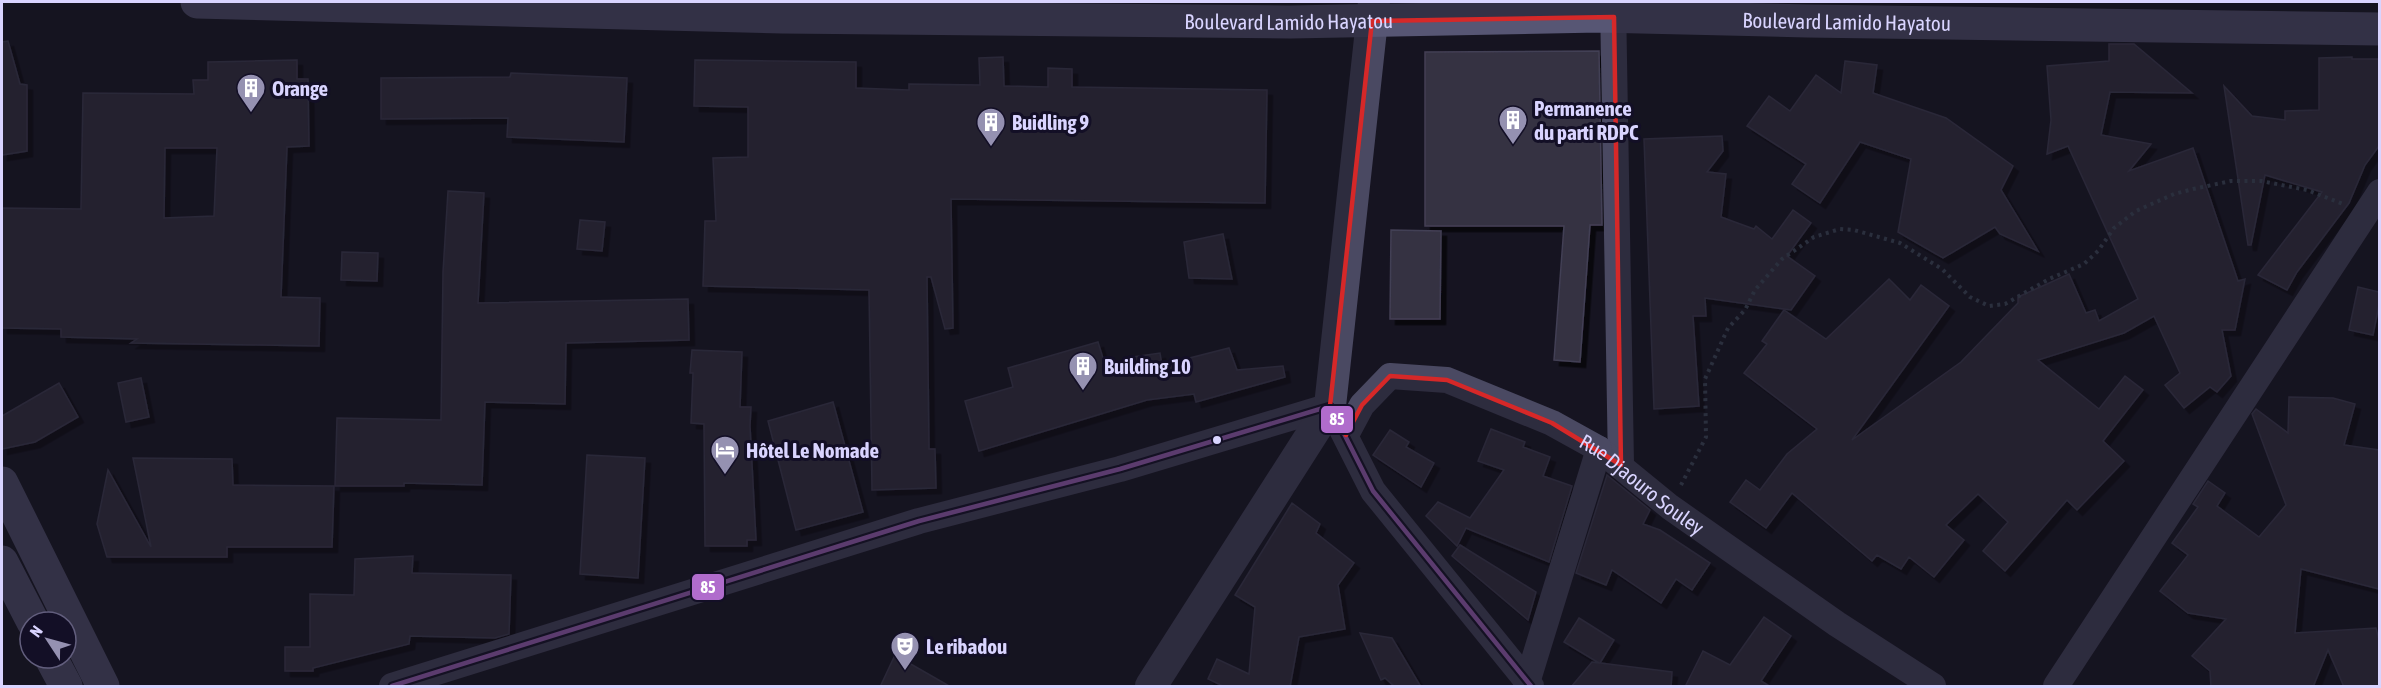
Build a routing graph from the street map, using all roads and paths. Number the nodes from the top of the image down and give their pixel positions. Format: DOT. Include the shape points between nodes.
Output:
graph roads {
  1 [pos="197,2"];
  2 [pos="733,8"];
  3 [pos="1613,9"];
  4 [pos="1373,11"];
  5 [pos="2147,14"];
  6 [pos="2379,29"];
  7 [pos="2373,202"];
  8 [pos="1330,406"];
  9 [pos="1347,435"];
  10 [pos="1599,449"];
  11 [pos="1621,465"];
  12 [pos="5,501"];
  13 [pos="1670,507"];
  14 [pos="2,562"];
  15 [pos="27,610"];
  16 [pos="57,670"];
  17 [pos="1528,685"];
  18 [pos="66,687"];
  19 [pos="103,687"];
  20 [pos="392,687"];
  21 [pos="1151,687"];
  22 [pos="1933,687"];
  23 [pos="2056,687"];
  1 -- 2 [label="main road, Boulevard Lamido Hayatou"];
  2 -- 4 [label="main road, Boulevard Lamido Hayatou" via="1290,22"];
  3 -- 4 [label="main road, Boulevard Lamido Hayatou" via="1558,15"];
  3 -- 5 [label="main road, Boulevard Lamido Hayatou"];
  3 -- 11 [label="street"];
  4 -- 8 [label="street"];
  5 -- 6 [label="main road, Boulevard Lamido Hayatou"];
  7 -- 13 [label="path" via="2261,181 2231,181 2174,194 2136,211 2114,228 2084,264 2005,304 1989,306 1971,297 1942,269 1900,243 1840,229 1814,237 1782,259 1728,327 1705,379 1706,437"];
  7 -- 23 [label="street"];
  8 -- 9 [label="street"];
  8 -- 20 [label="street" via="1120,469 919,521"];
  8 -- 21 [label="street"];
  9 -- 10 [label="street, Rue Djaouro Souley" via="1362,405 1390,376 1447,380 1552,423"];
  9 -- 17 [label="street" via="1373,491"];
  10 -- 11 [label="street, Rue Djaouro Souley"];
  10 -- 17 [label="street"];
  11 -- 13 [label="street, Rue Djaouro Souley"];
  12 -- 19 [label="main road"];
  13 -- 22 [label="street, Rue Djaouro Souley"];
  14 -- 15 [label="main road"];
  16 -- 18 [label="main road"];
}
